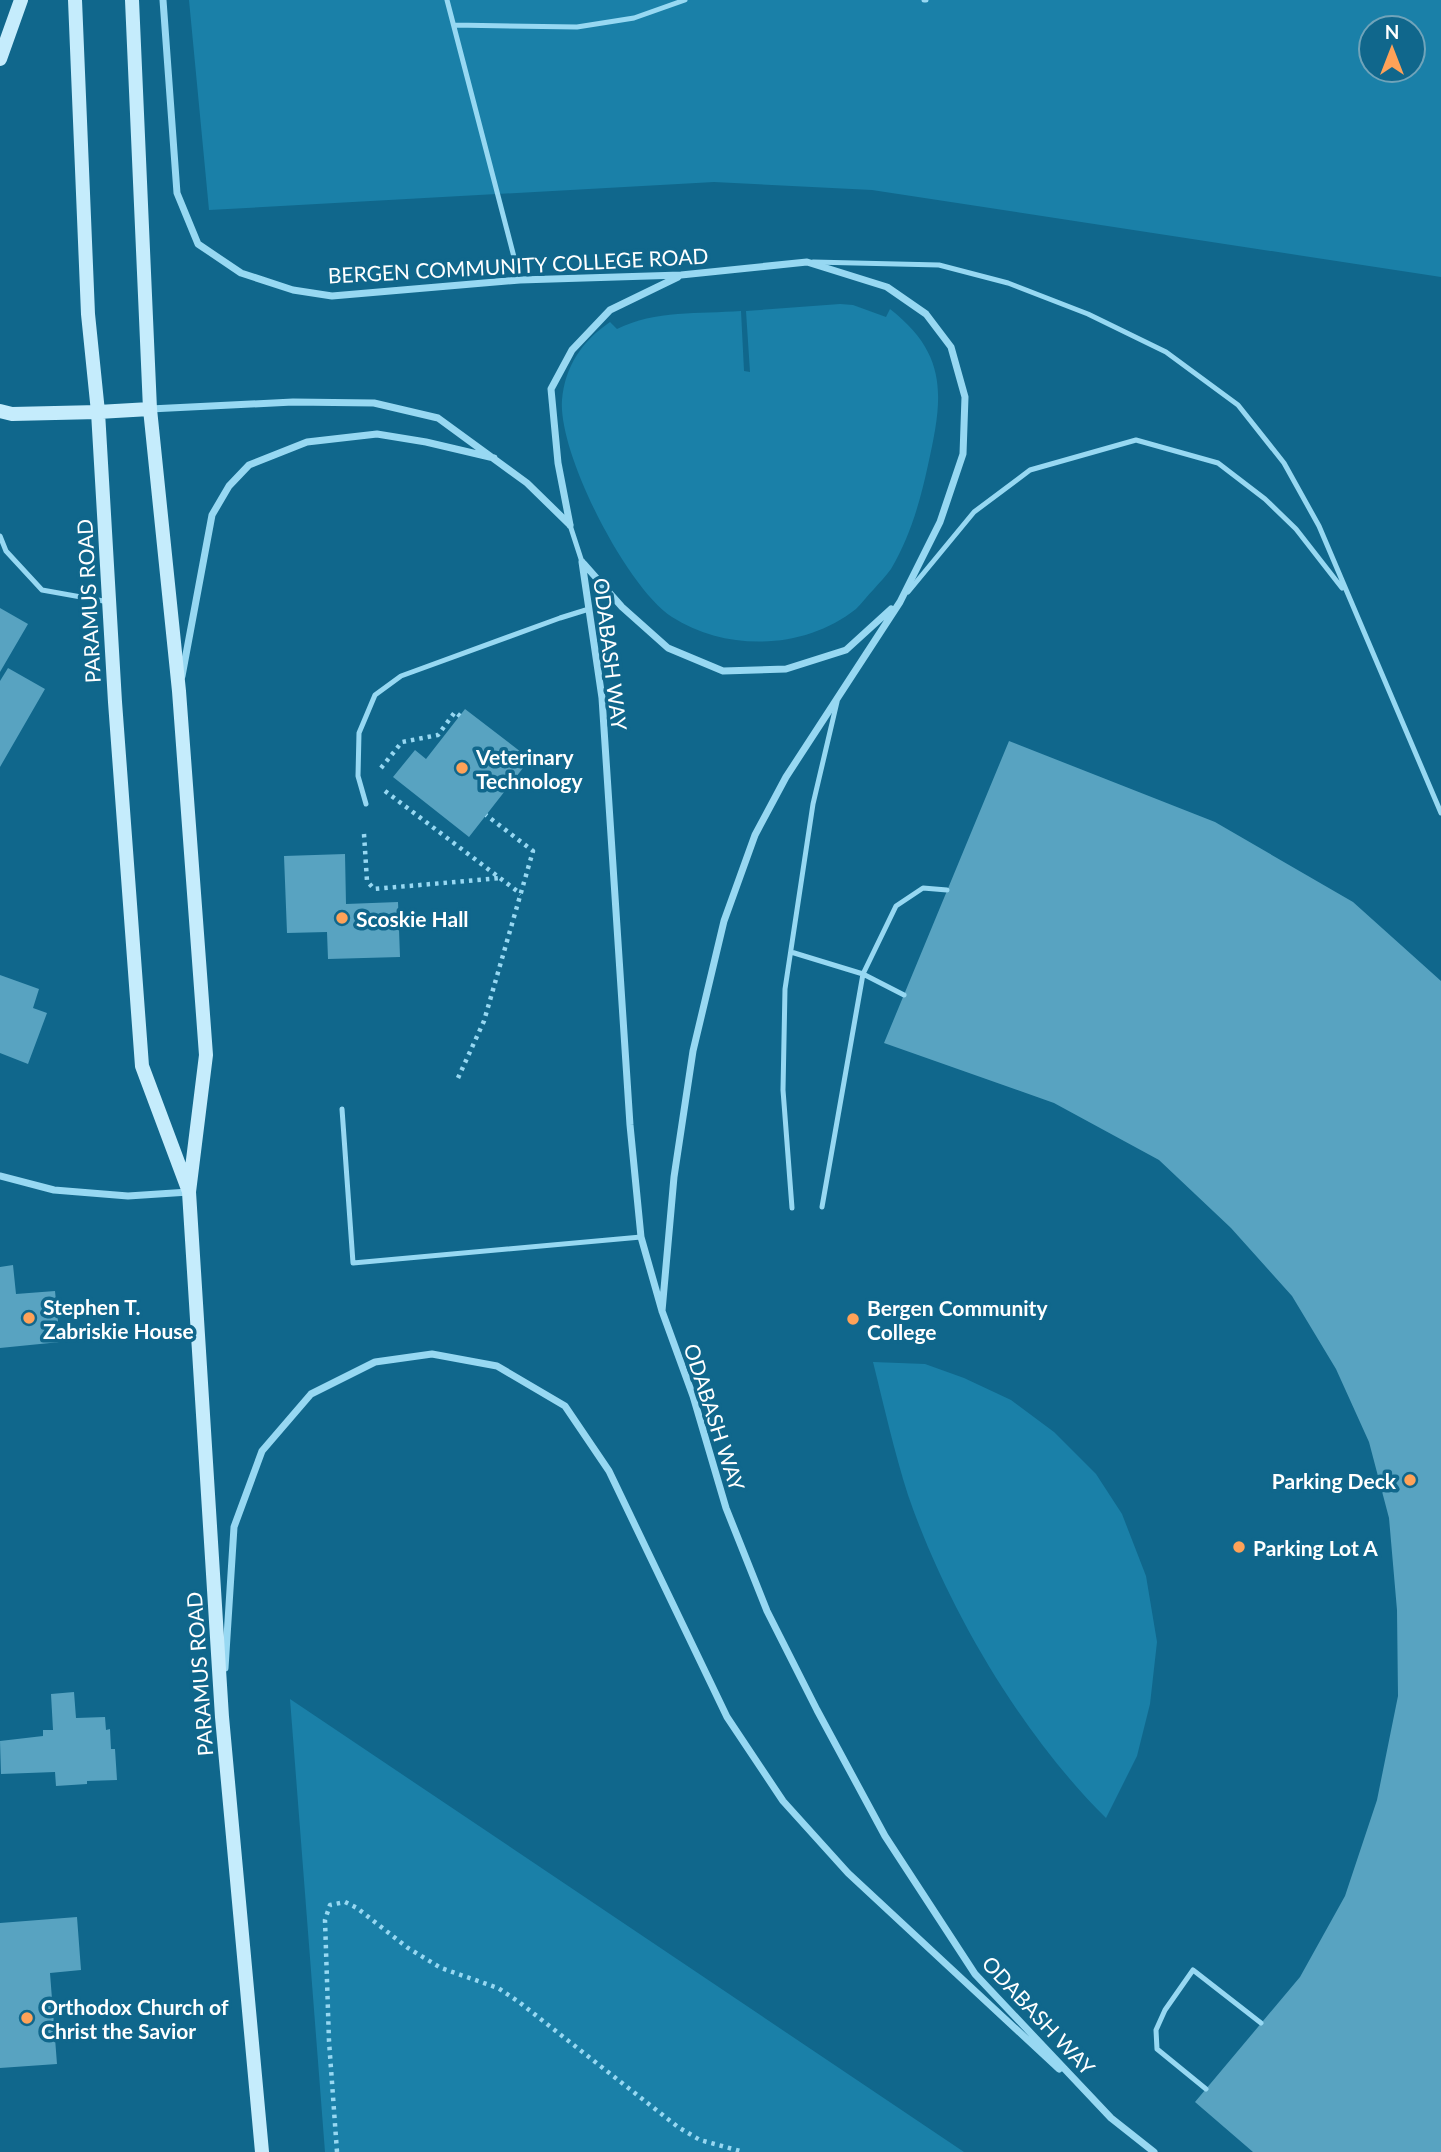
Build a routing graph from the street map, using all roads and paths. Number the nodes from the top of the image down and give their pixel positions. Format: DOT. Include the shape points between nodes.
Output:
graph roads {
  1 [pos="21,0"];
  2 [pos="75,0"];
  3 [pos="132,0"];
  4 [pos="163,0"];
  5 [pos="447,0"];
  6 [pos="685,0"];
  7 [pos="454,25"];
  8 [pos="0,59"];
  9 [pos="807,262"];
  10 [pos="681,275"];
  11 [pos="520,280"];
  12 [pos="150,409"];
  13 [pos="0,411"];
  14 [pos="98,412"];
  15 [pos="494,458"];
  16 [pos="570,526"];
  17 [pos="0,536"];
  18 [pos="582,562"];
  19 [pos="1349,596"];
  20 [pos="109,602"];
  21 [pos="900,602"];
  22 [pos="589,609"];
  23 [pos="179,691"];
  24 [pos="839,696"];
  25 [pos="460,716"];
  26 [pos="375,777"];
  27 [pos="375,784"];
  28 [pos="366,804"];
  29 [pos="1441,813"];
  30 [pos="486,815"];
  31 [pos="364,834"];
  32 [pos="500,878"];
  33 [pos="947,890"];
  34 [pos="521,894"];
  35 [pos="791,952"];
  36 [pos="863,974"];
  37 [pos="904,995"];
  38 [pos="458,1078"];
  39 [pos="342,1109"];
  40 [pos="0,1176"];
  41 [pos="189,1192"];
  42 [pos="822,1207"];
  43 [pos="792,1208"];
  44 [pos="642,1237"];
  45 [pos="662,1311"];
  46 [pos="222,1717"];
  47 [pos="1261,2023"];
  48 [pos="1206,2089"];
  49 [pos="1111,2118"];
  50 [pos="262,2152"];
  51 [pos="337,2152"];
  52 [pos="744,2152"];
  53 [pos="1154,2152"];
  1 -- 8 [label="main road"];
  2 -- 14 [label="main road, PARAMUS ROAD" via="88,314"];
  3 -- 12 [label="main road, PARAMUS ROAD"];
  4 -- 11 [label="street, BERGEN COMMUNITY COLLEGE ROAD" via="177,193 198,244 241,274 332,296"];
  5 -- 7 [label="lane"];
  6 -- 7 [label="lane" via="634,18 577,27"];
  7 -- 11 [label="lane"];
  9 -- 10 [label="street, BERGEN COMMUNITY COLLEGE ROAD"];
  9 -- 19 [label="lane" via="939,265 1008,283 1088,314 1166,352 1238,405 1284,463 1319,526"];
  9 -- 21 [label="street" via="887,287 926,314 951,347 965,397 963,454 940,522"];
  10 -- 11 [label="street, BERGEN COMMUNITY COLLEGE ROAD"];
  10 -- 16 [label="street" via="610,310 572,350 551,389"];
  12 -- 14 [label="main road"];
  12 -- 15 [label="street" via="374,403 438,418"];
  12 -- 23 [label="main road, PARAMUS ROAD"];
  13 -- 14 [label="main road"];
  14 -- 20 [label="main road, PARAMUS ROAD"];
  15 -- 16 [label="street"];
  15 -- 23 [label="street" via="377,434 307,442 250,465 229,486 212,515"];
  16 -- 18 [label="lane"];
  17 -- 20 [label="lane" via="6,551 42,590"];
  18 -- 21 [label="street" via="622,607 668,648 723,671 786,669 846,650"];
  18 -- 22 [label="street, ODABASH WAY"];
  19 -- 21 [label="lane" via="1296,529 1219,463 1136,440 1030,470 974,512"];
  19 -- 29 [label="lane"];
  20 -- 41 [label="main road, PARAMUS ROAD" via="142,1066"];
  21 -- 24 [label="street"];
  22 -- 28 [label="lane" via="401,676 375,695 359,733 358,776"];
  22 -- 44 [label="street, ODABASH WAY" via="602,698 630,1125"];
  23 -- 41 [label="main road, PARAMUS ROAD" via="206,1055"];
  24 -- 35 [label="lane" via="813,804"];
  24 -- 45 [label="street" via="755,835 724,921 693,1051 674,1177"];
  25 -- 26 [label="path" via="455,712 438,735 402,742"];
  27 -- 32 [label="path"];
  30 -- 34 [label="path" via="533,851"];
  31 -- 32 [label="path" via="367,881 374,888"];
  32 -- 34 [label="path"];
  33 -- 36 [label="lane" via="923,888 896,906"];
  34 -- 38 [label="path" via="484,1021"];
  35 -- 36 [label="lane"];
  35 -- 43 [label="lane" via="785,989 783,1090"];
  36 -- 37 [label="lane"];
  36 -- 42 [label="lane"];
  39 -- 44 [label="lane" via="353,1264"];
  40 -- 41 [label="street" via="54,1190 128,1196"];
  41 -- 46 [label="main road, PARAMUS ROAD"];
  44 -- 45 [label="street, ODABASH WAY"];
  45 -- 49 [label="street, ODABASH WAY" via="726,1508 767,1611 885,1836 975,1974"];
  46 -- 49 [label="street" via="234,1527 262,1451 311,1394 375,1362 432,1354 496,1367 565,1406 610,1471 727,1717 783,1801 848,1873"];
  46 -- 50 [label="main road, PARAMUS ROAD"];
  47 -- 48 [label="lane" via="1193,1970 1165,2010 1156,2030 1157,2049"];
  49 -- 53 [label="street, ODABASH WAY"];
  51 -- 52 [label="path" via="325,1920 330,1905 345,1902 442,1968 519,2002 678,2127 700,2140"];
}
